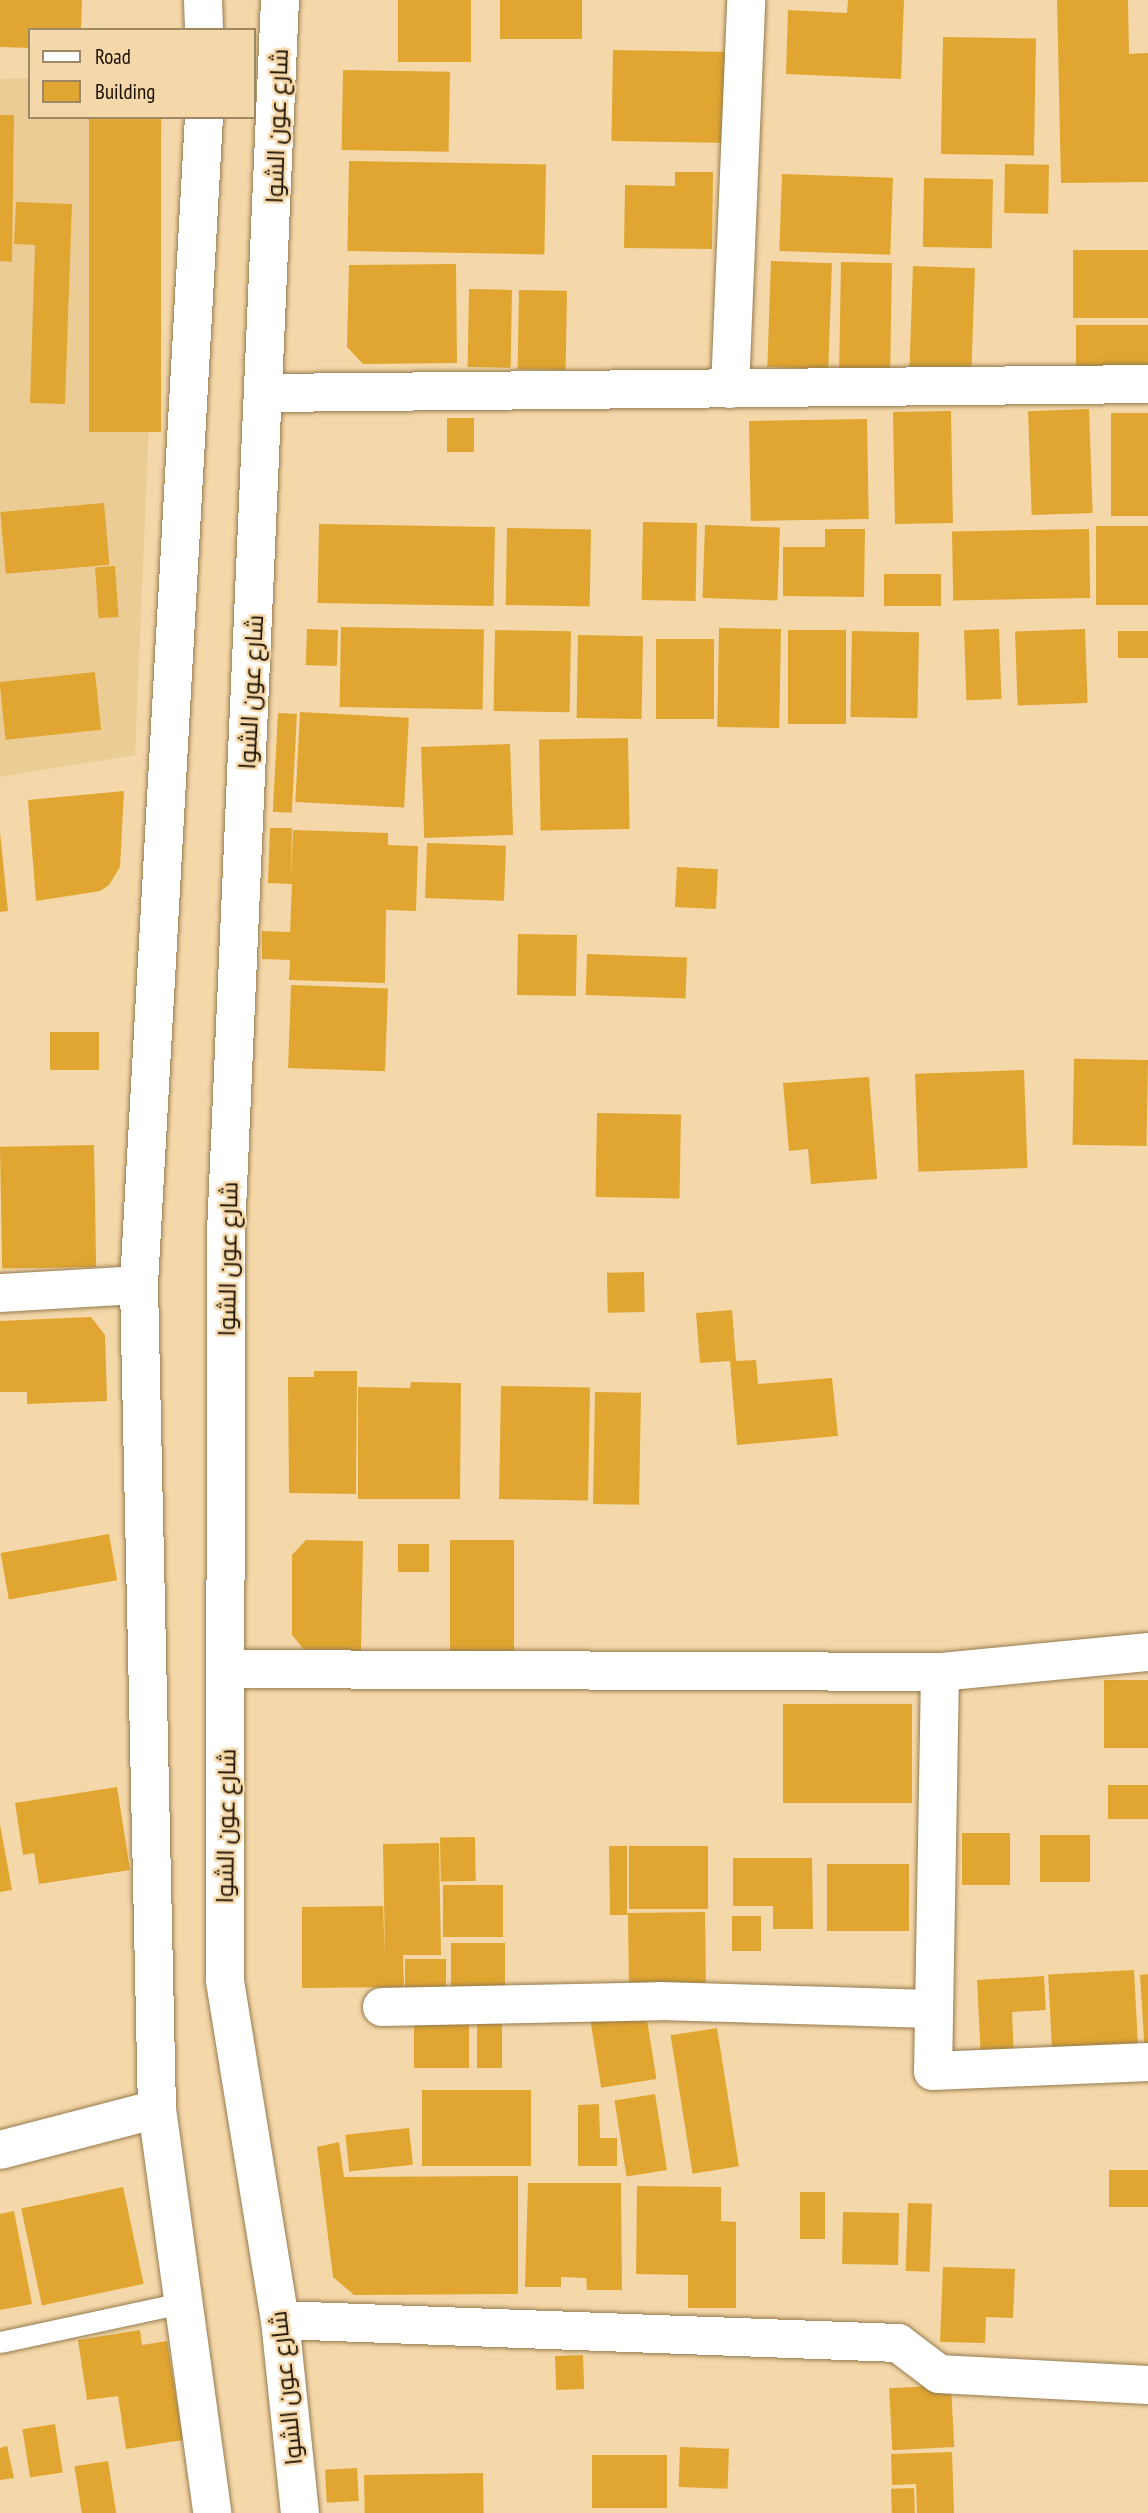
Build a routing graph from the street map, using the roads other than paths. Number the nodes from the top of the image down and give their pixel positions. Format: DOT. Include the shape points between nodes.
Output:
graph roads {
  1 [pos="204,0"];
  2 [pos="280,0"];
  3 [pos="746,0"];
  4 [pos="204,28"];
  5 [pos="204,119"];
  6 [pos="1148,384"];
  7 [pos="730,389"];
  8 [pos="265,393"];
  9 [pos="139,1285"];
  10 [pos="0,1293"];
  11 [pos="1148,1652"];
  12 [pos="228,1669"];
  13 [pos="940,1672"];
  14 [pos="382,2007"];
  15 [pos="931,2009"];
  16 [pos="1148,2062"];
  17 [pos="157,2109"];
  18 [pos="0,2150"];
  19 [pos="182,2303"];
  20 [pos="280,2320"];
  21 [pos="0,2342"];
  22 [pos="1148,2385"];
  23 [pos="212,2513"];
  24 [pos="300,2513"];
  1 -- 4 [label="main road"];
  2 -- 8 [label="main road, شارع عون الشوا"];
  3 -- 7 [label="main road"];
  5 -- 9 [label="main road"];
  6 -- 7 [label="main road"];
  7 -- 8 [label="main road"];
  8 -- 12 [label="main road, شارع عون الشوا" via="226,1234"];
  9 -- 10 [label="main road"];
  9 -- 17 [label="main road"];
  11 -- 13 [label="main road"];
  12 -- 13 [label="main road"];
  12 -- 20 [label="main road, شارع عون الشوا" via="225,1981"];
  13 -- 15 [label="main road"];
  14 -- 15 [label="main road" via="660,2001"];
  15 -- 16 [label="main road" via="933,2071"];
  17 -- 18 [label="main road"];
  17 -- 19 [label="main road"];
  19 -- 21 [label="lane"];
  19 -- 23 [label="main road"];
  20 -- 22 [label="main road" via="898,2343 939,2374"];
  20 -- 24 [label="main road, شارع عون الشوا"];
}
